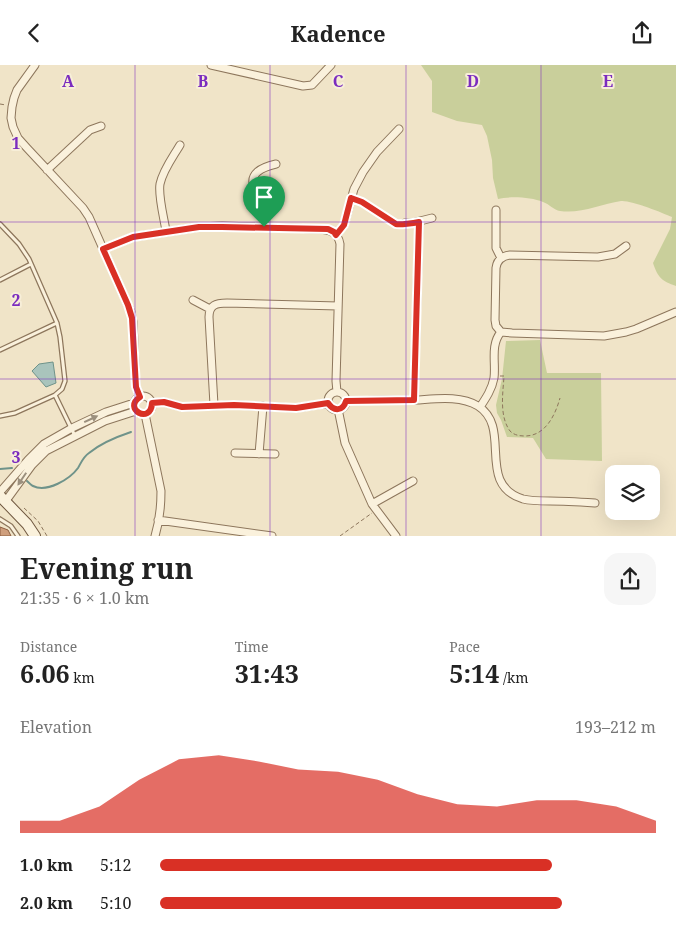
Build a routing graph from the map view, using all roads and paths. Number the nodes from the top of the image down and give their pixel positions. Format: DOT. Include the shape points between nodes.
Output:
graph roads {
  1 [pos="35,65"];
  2 [pos="211,65"];
  3 [pos="331,65"];
  4 [pos="101,126"];
  5 [pos="399,129"];
  6 [pos="180,145"];
  7 [pos="276,164"];
  8 [pos="47,170"];
  9 [pos="351,198"];
  10 [pos="496,210"];
  11 [pos="432,218"];
  12 [pos="419,222"];
  13 [pos="405,223"];
  14 [pos="0,224"];
  15 [pos="264,227"];
  16 [pos="166,231"];
  17 [pos="336,235"];
  18 [pos="626,246"];
  19 [pos="103,249"];
  20 [pos="501,258"];
  21 [pos="31,264"];
  22 [pos="0,280"];
  23 [pos="193,300"];
  24 [pos="338,306"];
  25 [pos="210,309"];
  26 [pos="676,312"];
  27 [pos="56,323"];
  28 [pos="501,332"];
  29 [pos="0,350"];
  30 [pos="494,376"];
  31 [pos="337,392"];
  32 [pos="55,395"];
  33 [pos="140,397"];
  34 [pos="560,399"];
  35 [pos="414,400"];
  36 [pos="346,401"];
  37 [pos="134,403"];
  38 [pos="152,403"];
  39 [pos="328,403"];
  40 [pos="214,405"];
  41 [pos="263,406"];
  42 [pos="480,407"];
  43 [pos="338,409"];
  44 [pos="136,411"];
  45 [pos="145,414"];
  46 [pos="0,416"];
  47 [pos="74,432"];
  48 [pos="236,453"];
  49 [pos="259,454"];
  50 [pos="275,454"];
  51 [pos="413,481"];
  52 [pos="1,498"];
  53 [pos="595,503"];
  54 [pos="374,507"];
  55 [pos="0,519"];
  56 [pos="158,520"];
  57 [pos="225,533"];
  58 [pos="18,536"];
  59 [pos="35,536"];
  60 [pos="155,536"];
  61 [pos="272,536"];
  62 [pos="340,536"];
  63 [pos="396,536"];
  1 -- 8 [label="street" via="14,98 11,118 18,138"];
  2 -- 3 [label="street" via="304,86 312,85"];
  4 -- 8 [label="street" via="90,130"];
  5 -- 9 [label="street" via="369,162"];
  6 -- 16 [label="street" via="160,183"];
  7 -- 15 [label="street" via="261,168 254,178 254,188 263,205"];
  8 -- 19 [label="street" via="83,208"];
  9 -- 13 [label="path" via="396,224"];
  9 -- 17 [label="street" via="344,225"];
  10 -- 20 [label="street" via="496,248"];
  11 -- 12 [label="street"];
  12 -- 13 [label="street"];
  12 -- 35 [label="street"];
  14 -- 21 [label="lane"];
  15 -- 16 [label="street"];
  15 -- 17 [label="street" via="328,229"];
  16 -- 19 [label="street" via="133,237"];
  17 -- 24 [label="street" via="340,244"];
  18 -- 20 [label="street" via="615,254 598,257 507,255"];
  19 -- 33 [label="street" via="132,318 136,387"];
  20 -- 28 [label="street" via="496,268 495,320"];
  21 -- 22 [label="lane"];
  21 -- 27 [label="lane"];
  23 -- 25 [label="street"];
  24 -- 25 [label="street" via="220,303"];
  24 -- 31 [label="street"];
  25 -- 40 [label="street"];
  26 -- 28 [label="street" via="636,329 604,335"];
  27 -- 29 [label="lane"];
  27 -- 32 [label="lane" via="65,381"];
  28 -- 30 [label="street" via="495,341"];
  30 -- 34 [label="path" via="504,376 504,413 509,429 518,436 537,434 542,430 554,415"];
  30 -- 42 [label="street" via="489,394"];
  31 -- 36 [label="street" via="343,394"];
  31 -- 39 [label="street" via="329,396"];
  32 -- 46 [label="lane" via="15,413"];
  32 -- 47 [label="lane"];
  33 -- 37 [label="street"];
  33 -- 38 [label="street"];
  35 -- 36 [label="street"];
  35 -- 42 [label="street" via="457,399"];
  36 -- 43 [label="street"];
  37 -- 44 [label="street"];
  47 -- 37 [label="street, one-way" via="106,412"];
  38 -- 40 [label="street" via="164,402 182,407"];
  38 -- 45 [label="street" via="150,411"];
  39 -- 41 [label="street" via="296,408"];
  39 -- 43 [label="street"];
  40 -- 41 [label="street"];
  41 -- 49 [label="street"];
  42 -- 53 [label="street" via="494,426 496,471 508,490 525,499"];
  43 -- 54 [label="street" via="345,443"];
  44 -- 45 [label="street"];
  44 -- 47 [label="street"];
  45 -- 56 [label="street" via="161,491"];
  47 -- 52 [label="street, one-way" via="41,455"];
  47 -- 52 [label="street" via="40,447"];
  48 -- 49 [label="street"];
  49 -- 50 [label="street"];
  51 -- 54 [label="street"];
  52 -- 59 [label="main road"];
  54 -- 62 [label="path"];
  54 -- 63 [label="street"];
  55 -- 58 [label="lane"];
  56 -- 57 [label="street"];
  56 -- 60 [label="street"];
  57 -- 61 [label="street"];
}
